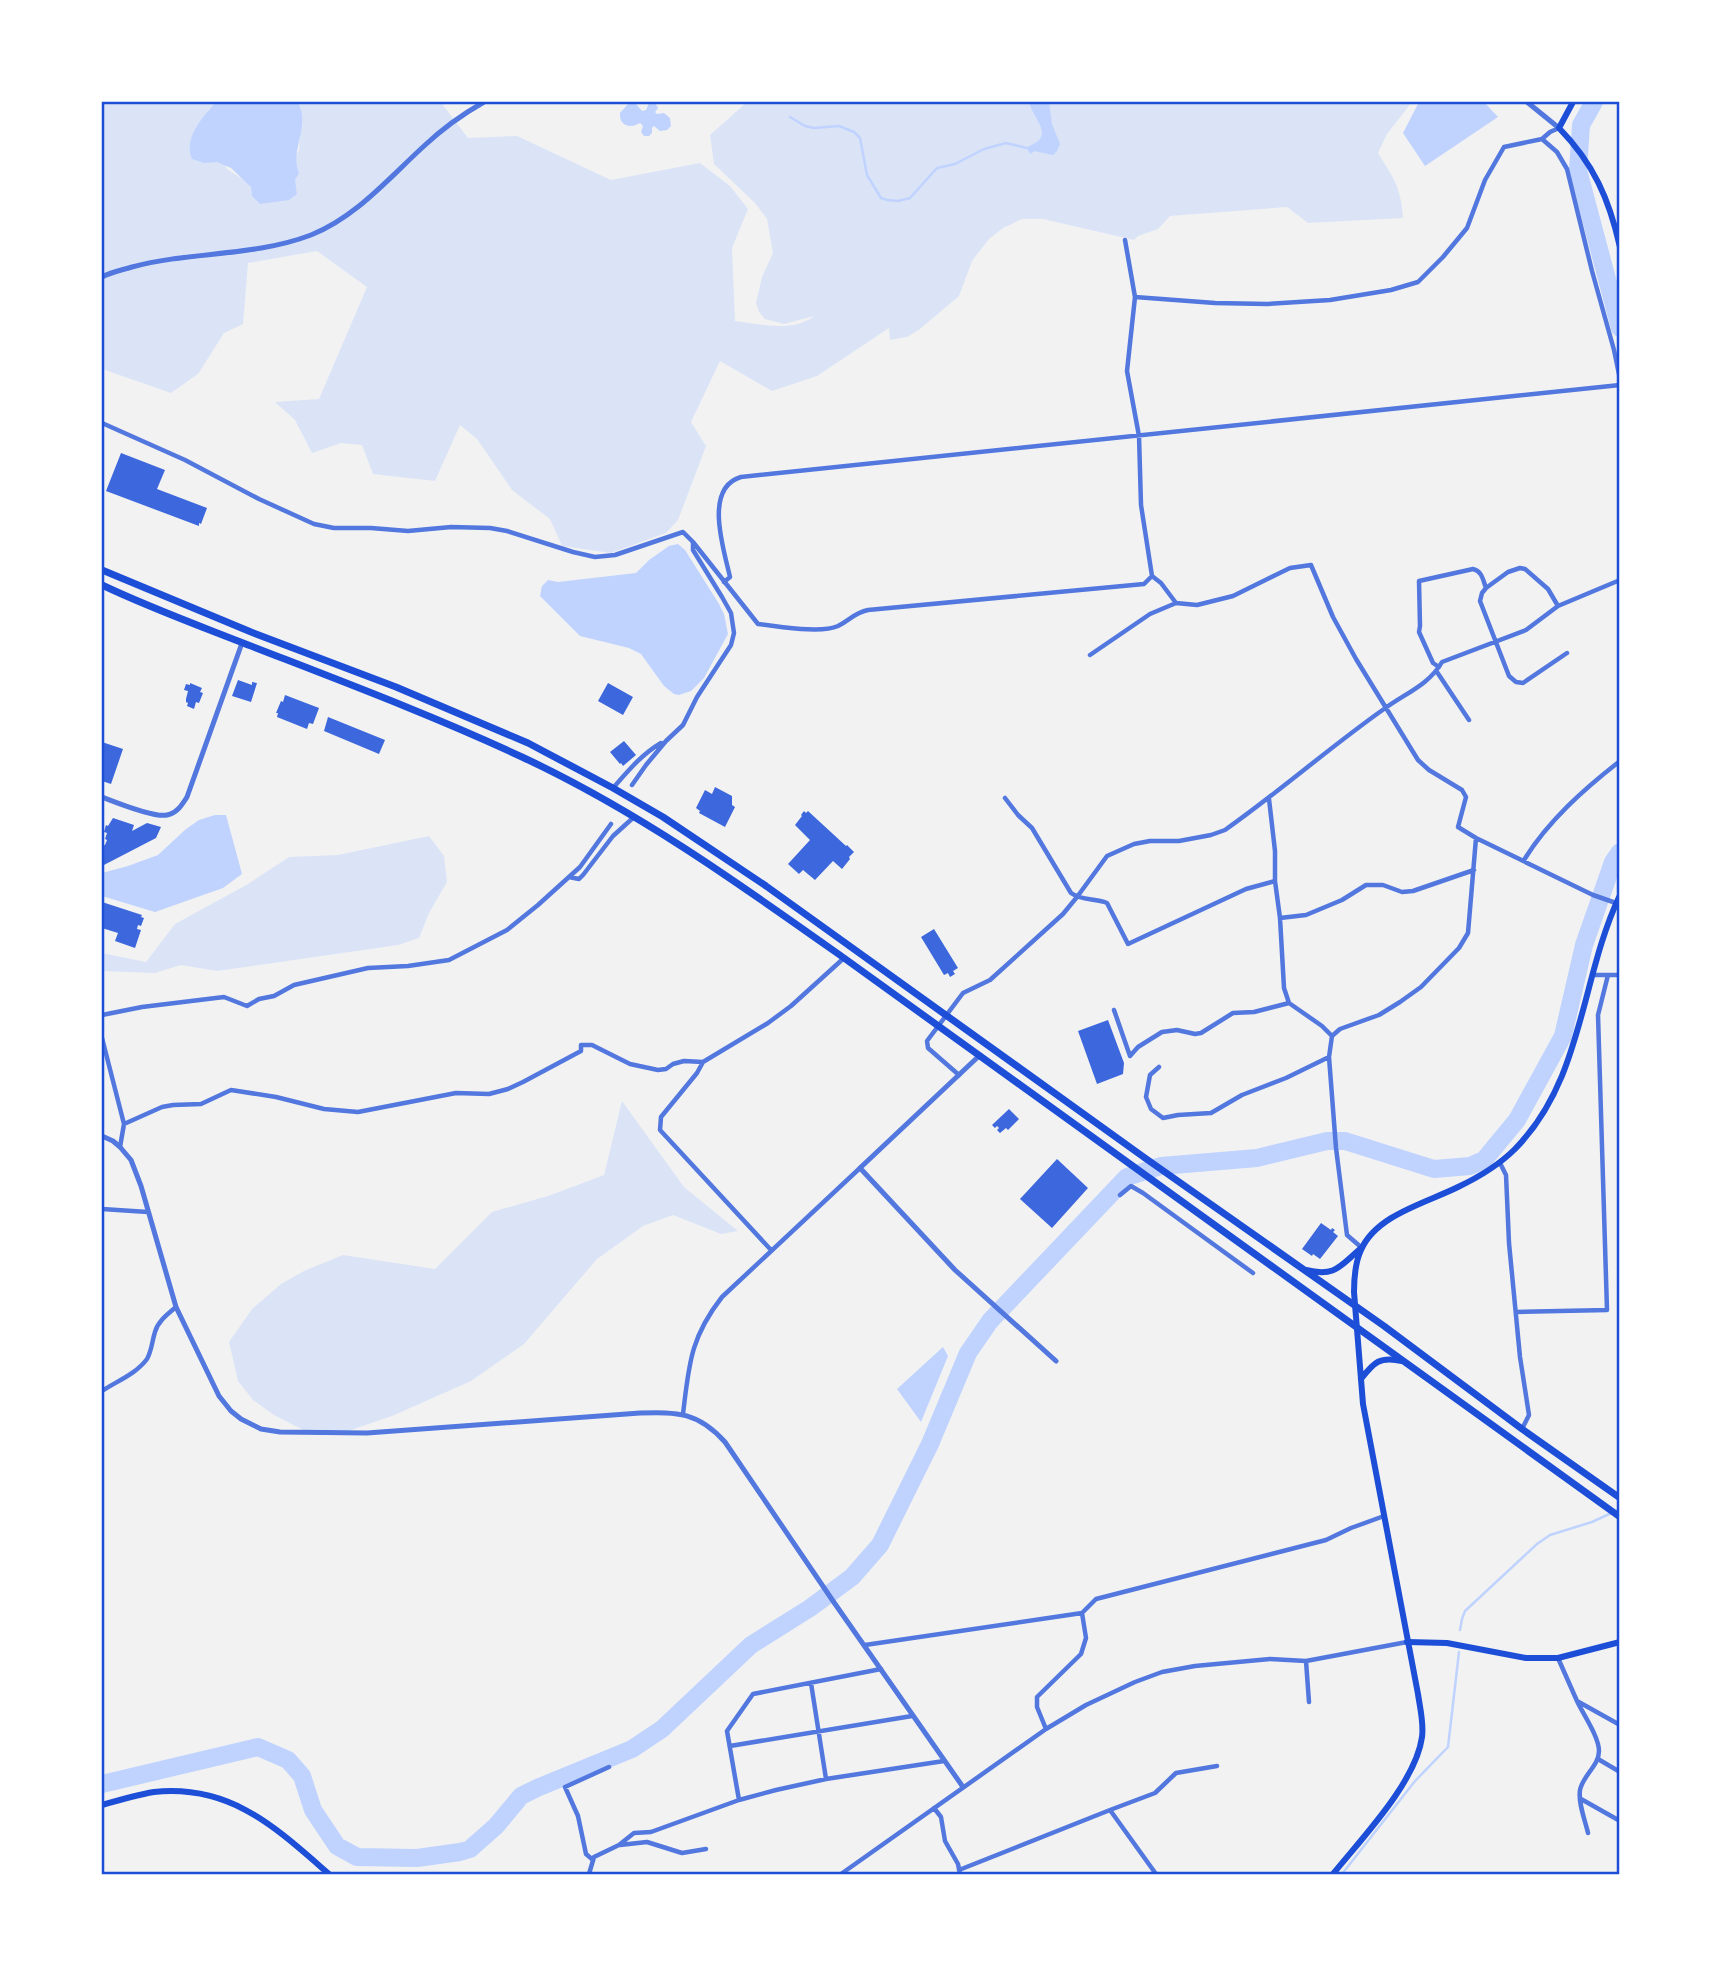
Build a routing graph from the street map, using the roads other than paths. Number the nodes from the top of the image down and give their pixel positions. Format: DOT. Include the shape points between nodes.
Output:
graph roads {
  1 [pos="484,102"];
  2 [pos="1527,102"];
  3 [pos="1573,102"];
  4 [pos="1559,128"];
  5 [pos="1542,139"];
  6 [pos="1125,240"];
  7 [pos="1619,247"];
  8 [pos="102,277"];
  9 [pos="1135,297"];
  10 [pos="1619,379"];
  11 [pos="1619,385"];
  12 [pos="102,423"];
  13 [pos="1139,436"];
  14 [pos="693,542"];
  15 [pos="102,570"];
  16 [pos="1152,576"];
  17 [pos="1619,580"];
  18 [pos="724,582"];
  19 [pos="102,585"];
  20 [pos="1486,588"];
  21 [pos="1176,603"];
  22 [pos="1558,606"];
  23 [pos="1497,641"];
  24 [pos="242,643"];
  25 [pos="1567,653"];
  26 [pos="1090,655"];
  27 [pos="1438,670"];
  28 [pos="1385,708"];
  29 [pos="1469,720"];
  30 [pos="666,741"];
  31 [pos="1619,761"];
  32 [pos="632,785"];
  33 [pos="613,788"];
  34 [pos="102,797"];
  35 [pos="1005,798"];
  36 [pos="1269,798"];
  37 [pos="635,816"];
  38 [pos="611,824"];
  39 [pos="1476,838"];
  40 [pos="1524,860"];
  41 [pos="1474,870"];
  42 [pos="569,877"];
  43 [pos="1275,881"];
  44 [pos="1619,895"];
  45 [pos="1077,897"];
  46 [pos="1616,903"];
  47 [pos="1280,918"];
  48 [pos="844,958"];
  49 [pos="1592,975"];
  50 [pos="1608,975"];
  51 [pos="1619,975"];
  52 [pos="1289,1003"];
  53 [pos="1114,1010"];
  54 [pos="102,1015"];
  55 [pos="1332,1036"];
  56 [pos="102,1038"];
  57 [pos="981,1055"];
  58 [pos="1329,1057"];
  59 [pos="703,1062"];
  60 [pos="1159,1067"];
  61 [pos="959,1076"];
  62 [pos="124,1124"];
  63 [pos="102,1136"];
  64 [pos="120,1147"];
  65 [pos="1500,1163"];
  66 [pos="860,1168"];
  67 [pos="1119,1195"];
  68 [pos="102,1209"];
  69 [pos="148,1212"];
  70 [pos="1362,1248"];
  71 [pos="771,1251"];
  72 [pos="1304,1269"];
  73 [pos="1253,1273"];
  74 [pos="1355,1306"];
  75 [pos="176,1307"];
  76 [pos="1516,1312"];
  77 [pos="1358,1329"];
  78 [pos="1056,1361"];
  79 [pos="1402,1361"];
  80 [pos="1361,1379"];
  81 [pos="102,1391"];
  82 [pos="683,1414"];
  83 [pos="1522,1429"];
  84 [pos="1619,1498"];
  85 [pos="1384,1516"];
  86 [pos="1619,1517"];
  87 [pos="1082,1613"];
  88 [pos="1407,1642"];
  89 [pos="1619,1642"];
  90 [pos="865,1645"];
  91 [pos="1559,1658"];
  92 [pos="1306,1661"];
  93 [pos="881,1669"];
  94 [pos="811,1683"];
  95 [pos="1577,1701"];
  96 [pos="1309,1702"];
  97 [pos="912,1716"];
  98 [pos="1619,1725"];
  99 [pos="1046,1729"];
  100 [pos="818,1731"];
  101 [pos="730,1746"];
  102 [pos="1598,1759"];
  103 [pos="944,1761"];
  104 [pos="1217,1766"];
  105 [pos="608,1767"];
  106 [pos="1619,1772"];
  107 [pos="826,1779"];
  108 [pos="963,1787"];
  109 [pos="1580,1799"];
  110 [pos="740,1800"];
  111 [pos="102,1805"];
  112 [pos="934,1808"];
  113 [pos="1110,1810"];
  114 [pos="1619,1821"];
  115 [pos="1588,1833"];
  116 [pos="619,1845"];
  117 [pos="706,1849"];
  118 [pos="593,1860"];
  119 [pos="959,1872"];
  120 [pos="329,1874"];
  121 [pos="589,1874"];
  122 [pos="841,1874"];
  123 [pos="1156,1874"];
  124 [pos="1333,1874"];
  1 -- 8 [label="street" via="427,143 374,195 314,234 282,245 172,258"];
  2 -- 4 [label="street"];
  3 -- 4 [label="main road"];
  4 -- 5 [label="street"];
  4 -- 7 [label="main road" via="1595,174"];
  5 -- 9 [label="street" via="1504,147 1485,180 1467,228 1418,282 1330,300 1267,304"];
  5 -- 10 [label="street" via="1567,169"];
  6 -- 9 [label="street"];
  9 -- 13 [label="street" via="1127,371"];
  11 -- 13 [label="street"];
  12 -- 14 [label="street" via="314,524 408,531 490,528 595,557 682,532"];
  13 -- 16 [label="street" via="1141,505"];
  13 -- 18 [label="street" via="741,477 723,491 719,515 730,577"];
  14 -- 18 [label="street"];
  14 -- 30 [label="street" via="693,550 731,614 734,633 683,725"];
  15 -- 33 [label="highway" via="517,738"];
  16 -- 18 [label="street" via="1144,584 868,610 837,626 807,629 758,624"];
  16 -- 21 [label="street"];
  17 -- 22 [label="street"];
  19 -- 24 [label="highway"];
  20 -- 22 [label="street" via="1508,572 1525,569 1548,589"];
  20 -- 23 [label="street" via="1480,606"];
  20 -- 27 [label="street" via="1474,569 1419,581 1419,632"];
  21 -- 26 [label="street" via="1150,614"];
  21 -- 28 [label="street" via="1197,605 1233,596 1290,568 1311,565"];
  22 -- 23 [label="street" via="1526,629"];
  23 -- 25 [label="street" via="1509,676 1516,682 1523,683"];
  23 -- 27 [label="street" via="1442,662"];
  24 -- 34 [label="street" via="181,806 159,816"];
  24 -- 37 [label="highway" via="458,729"];
  27 -- 28 [label="street"];
  27 -- 29 [label="street"];
  28 -- 36 [label="street"];
  28 -- 39 [label="street" via="1418,760 1462,790 1466,797 1458,827"];
  30 -- 32 [label="street"];
  30 -- 33 [label="street" via="651,749"];
  31 -- 40 [label="street" via="1577,797"];
  33 -- 72 [label="highway" via="726,858"];
  35 -- 45 [label="street" via="1032,828"];
  36 -- 43 [label="street"];
  36 -- 45 [label="street" via="1211,835 1150,841 1116,850"];
  37 -- 42 [label="street" via="579,879"];
  37 -- 48 [label="highway"];
  38 -- 42 [label="street"];
  39 -- 40 [label="street"];
  39 -- 41 [label="street"];
  40 -- 46 [label="street"];
  41 -- 47 [label="street" via="1413,891 1366,885 1306,915"];
  41 -- 55 [label="street" via="1468,933 1459,948 1400,1002"];
  42 -- 54 [label="street" via="507,930 449,960 368,968 294,985 247,1006 224,997"];
  43 -- 45 [label="street" via="1246,888 1128,944 1107,903"];
  43 -- 47 [label="street"];
  44 -- 46 [label="main road"];
  45 -- 61 [label="street" via="990,980 963,993 927,1041 928,1048"];
  46 -- 49 [label="main road"];
  47 -- 52 [label="street"];
  48 -- 57 [label="highway"];
  48 -- 59 [label="street" via="768,1023"];
  49 -- 50 [label="street"];
  49 -- 65 [label="main road" via="1573,1046 1549,1104 1529,1134"];
  50 -- 51 [label="street"];
  50 -- 76 [label="street" via="1598,1015 1607,1310"];
  52 -- 53 [label="street" via="1233,1013 1195,1034 1162,1032 1130,1056"];
  52 -- 55 [label="street"];
  55 -- 58 [label="street"];
  56 -- 62 [label="street"];
  57 -- 61 [label="street"];
  57 -- 77 [label="highway"];
  58 -- 60 [label="street" via="1211,1113 1163,1118 1151,1109 1146,1097 1150,1075"];
  58 -- 70 [label="street" via="1347,1235"];
  59 -- 62 [label="street" via="684,1061 658,1070 630,1064 593,1045 581,1045 581,1051 544,1072 489,1094 456,1093 358,1112 231,1090 201,1104 162,1107"];
  59 -- 71 [label="street" via="661,1117 660,1130"];
  61 -- 66 [label="street"];
  62 -- 64 [label="street"];
  63 -- 64 [label="street"];
  64 -- 69 [label="street" via="131,1160"];
  65 -- 70 [label="main road" via="1393,1217"];
  65 -- 76 [label="street" via="1506,1175"];
  66 -- 71 [label="street"];
  66 -- 78 [label="street" via="955,1270"];
  67 -- 73 [label="street" via="1131,1186"];
  68 -- 69 [label="street"];
  69 -- 75 [label="street"];
  70 -- 72 [label="main road" via="1328,1273"];
  70 -- 74 [label="main road" via="1354,1278"];
  71 -- 82 [label="street" via="722,1297 705,1321 688,1368"];
  72 -- 74 [label="highway"];
  74 -- 77 [label="main road"];
  74 -- 83 [label="highway"];
  75 -- 81 [label="street" via="155,1329 145,1361"];
  75 -- 82 [label="street" via="219,1396 241,1419 261,1429 367,1433 640,1413"];
  76 -- 83 [label="street" via="1529,1415"];
  77 -- 79 [label="highway"];
  77 -- 80 [label="main road"];
  79 -- 80 [label="main road" via="1390,1358 1375,1363"];
  79 -- 86 [label="highway"];
  80 -- 85 [label="main road"];
  82 -- 90 [label="street" via="706,1424 725,1442"];
  83 -- 84 [label="highway"];
  85 -- 87 [label="street" via="1326,1540 1096,1599"];
  85 -- 88 [label="main road"];
  87 -- 90 [label="street"];
  87 -- 99 [label="street" via="1086,1638 1081,1654 1037,1697"];
  88 -- 91 [label="main road"];
  88 -- 92 [label="street"];
  88 -- 124 [label="main road" via="1422,1716 1417,1757 1400,1789"];
  89 -- 91 [label="main road"];
  90 -- 93 [label="street"];
  91 -- 95 [label="street"];
  92 -- 96 [label="street"];
  92 -- 99 [label="street" via="1270,1659 1162,1672"];
  93 -- 94 [label="street"];
  93 -- 97 [label="street"];
  94 -- 100 [label="street"];
  94 -- 101 [label="street" via="753,1694 727,1731"];
  95 -- 98 [label="street"];
  95 -- 102 [label="street" via="1598,1743"];
  97 -- 100 [label="street"];
  97 -- 103 [label="street"];
  99 -- 108 [label="street"];
  100 -- 101 [label="street"];
  100 -- 107 [label="street"];
  101 -- 110 [label="street"];
  102 -- 106 [label="street"];
  102 -- 109 [label="street" via="1584,1780"];
  103 -- 107 [label="street"];
  103 -- 108 [label="street"];
  104 -- 113 [label="street" via="1176,1773 1155,1793"];
  105 -- 118 [label="street" via="565,1787 578,1816 586,1854"];
  107 -- 110 [label="street"];
  108 -- 112 [label="street"];
  109 -- 114 [label="street"];
  109 -- 115 [label="street"];
  110 -- 116 [label="street" via="651,1832 634,1833"];
  111 -- 120 [label="main road" via="154,1792 216,1797 259,1817"];
  112 -- 119 [label="street"];
  112 -- 122 [label="street"];
  113 -- 119 [label="street"];
  113 -- 123 [label="street"];
  116 -- 117 [label="street" via="648,1842 682,1853"];
  116 -- 118 [label="street"];
  118 -- 121 [label="street"];
}
